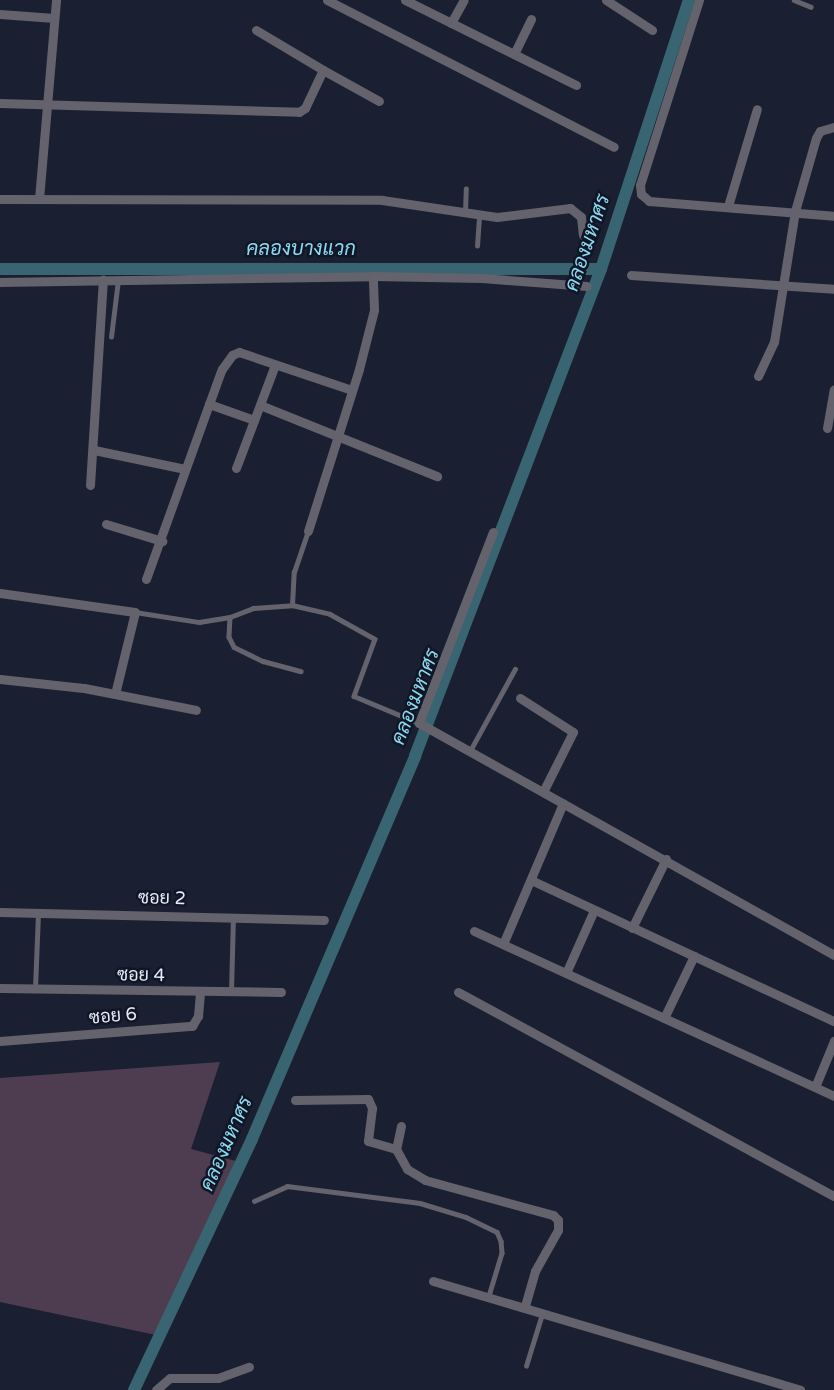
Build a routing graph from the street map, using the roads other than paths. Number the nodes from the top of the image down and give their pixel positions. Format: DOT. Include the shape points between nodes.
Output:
graph roads {
  1 [pos="56,0"];
  2 [pos="327,0"];
  3 [pos="405,0"];
  4 [pos="464,0"];
  5 [pos="606,0"];
  6 [pos="699,0"];
  7 [pos="794,0"];
  8 [pos="811,7"];
  9 [pos="0,14"];
  10 [pos="54,18"];
  11 [pos="531,19"];
  12 [pos="451,23"];
  13 [pos="256,30"];
  14 [pos="652,30"];
  15 [pos="514,54"];
  16 [pos="323,70"];
  17 [pos="576,85"];
  18 [pos="379,101"];
  19 [pos="0,103"];
  20 [pos="47,104"];
  21 [pos="757,109"];
  22 [pos="834,127"];
  23 [pos="614,147"];
  24 [pos="466,189"];
  25 [pos="0,199"];
  26 [pos="39,199"];
  27 [pos="728,206"];
  28 [pos="795,211"];
  29 [pos="465,212"];
  30 [pos="479,215"];
  31 [pos="834,216"];
  32 [pos="583,235"];
  33 [pos="477,246"];
  34 [pos="631,275"];
  35 [pos="373,276"];
  36 [pos="118,278"];
  37 [pos="103,279"];
  38 [pos="0,282"];
  39 [pos="785,283"];
  40 [pos="587,286"];
  41 [pos="834,289"];
  42 [pos="111,337"];
  43 [pos="275,365"];
  44 [pos="758,376"];
  45 [pos="352,390"];
  46 [pos="834,390"];
  47 [pos="209,404"];
  48 [pos="260,405"];
  49 [pos="254,420"];
  50 [pos="827,428"];
  51 [pos="339,440"];
  52 [pos="94,450"];
  53 [pos="236,468"];
  54 [pos="185,469"];
  55 [pos="437,476"];
  56 [pos="90,485"];
  57 [pos="106,524"];
  58 [pos="308,531"];
  59 [pos="493,532"];
  60 [pos="162,541"];
  61 [pos="146,579"];
  62 [pos="0,593"];
  63 [pos="292,605"];
  64 [pos="135,612"];
  65 [pos="230,617"];
  66 [pos="514,669"];
  67 [pos="302,671"];
  68 [pos="0,679"];
  69 [pos="115,694"];
  70 [pos="520,698"];
  71 [pos="196,710"];
  72 [pos="422,723"];
  73 [pos="471,749"];
  74 [pos="543,790"];
  75 [pos="563,803"];
  76 [pos="666,859"];
  77 [pos="531,880"];
  78 [pos="594,910"];
  79 [pos="0,912"];
  80 [pos="38,913"];
  81 [pos="233,917"];
  82 [pos="324,920"];
  83 [pos="632,928"];
  84 [pos="474,931"];
  85 [pos="503,944"];
  86 [pos="834,955"];
  87 [pos="694,956"];
  88 [pos="566,973"];
  89 [pos="0,988"];
  90 [pos="35,988"];
  91 [pos="200,992"];
  92 [pos="231,992"];
  93 [pos="281,992"];
  94 [pos="458,992"];
  95 [pos="664,1018"];
  96 [pos="834,1021"];
  97 [pos="0,1041"];
  98 [pos="834,1041"];
  99 [pos="815,1087"];
  100 [pos="834,1096"];
  101 [pos="295,1100"];
  102 [pos="401,1126"];
  103 [pos="396,1149"];
  104 [pos="834,1196"];
  105 [pos="254,1201"];
  106 [pos="433,1281"];
  107 [pos="489,1296"];
  108 [pos="525,1306"];
  109 [pos="543,1312"];
  110 [pos="526,1366"];
  111 [pos="249,1367"];
  112 [pos="156,1390"];
  113 [pos="800,1390"];
  1 -- 10 [label="street"];
  2 -- 23 [label="street"];
  3 -- 12 [label="street"];
  4 -- 12 [label="street"];
  5 -- 14 [label="street"];
  6 -- 27 [label="street" via="640,185 649,201"];
  7 -- 8 [label="lane"];
  9 -- 10 [label="street"];
  10 -- 20 [label="street"];
  11 -- 15 [label="street"];
  12 -- 15 [label="street"];
  13 -- 16 [label="street"];
  15 -- 17 [label="street"];
  16 -- 18 [label="street"];
  16 -- 20 [label="street" via="299,112"];
  19 -- 20 [label="street"];
  20 -- 26 [label="street"];
  21 -- 27 [label="street"];
  22 -- 28 [label="street" via="820,131 816,138"];
  24 -- 29 [label="lane"];
  25 -- 26 [label="street"];
  26 -- 29 [label="street" via="382,200"];
  27 -- 28 [label="street"];
  28 -- 31 [label="street"];
  28 -- 39 [label="street"];
  29 -- 30 [label="street"];
  30 -- 32 [label="street" via="570,208 581,217"];
  30 -- 33 [label="lane"];
  34 -- 39 [label="street"];
  35 -- 36 [label="street"];
  35 -- 40 [label="street" via="482,278"];
  35 -- 45 [label="street" via="374,310"];
  36 -- 37 [label="street"];
  36 -- 42 [label="lane"];
  37 -- 38 [label="street"];
  37 -- 52 [label="street"];
  39 -- 41 [label="street"];
  39 -- 44 [label="street" via="774,342"];
  43 -- 45 [label="street"];
  43 -- 47 [label="street" via="247,353 232,355"];
  43 -- 48 [label="street"];
  45 -- 51 [label="street"];
  46 -- 50 [label="street"];
  47 -- 49 [label="street"];
  47 -- 54 [label="street"];
  48 -- 49 [label="street"];
  48 -- 51 [label="street"];
  49 -- 53 [label="street"];
  51 -- 55 [label="street"];
  51 -- 58 [label="street"];
  52 -- 54 [label="street"];
  52 -- 56 [label="street"];
  54 -- 60 [label="street"];
  57 -- 60 [label="street"];
  58 -- 63 [label="lane" via="294,572"];
  59 -- 72 [label="street"];
  60 -- 61 [label="street"];
  62 -- 64 [label="street"];
  63 -- 65 [label="lane" via="253,608"];
  63 -- 72 [label="lane" via="321,611 370,633 375,639 354,696"];
  64 -- 65 [label="lane" via="189,621"];
  64 -- 69 [label="street"];
  65 -- 67 [label="lane" via="229,637 234,647 263,661"];
  66 -- 73 [label="lane"];
  68 -- 69 [label="street"];
  69 -- 71 [label="street"];
  70 -- 74 [label="street" via="573,732"];
  72 -- 73 [label="street"];
  73 -- 74 [label="street"];
  74 -- 75 [label="street"];
  75 -- 76 [label="street"];
  75 -- 77 [label="street"];
  76 -- 83 [label="street"];
  76 -- 86 [label="street"];
  77 -- 78 [label="street"];
  77 -- 85 [label="street"];
  78 -- 83 [label="street"];
  78 -- 88 [label="street"];
  79 -- 80 [label="street, ซอย 2"];
  80 -- 81 [label="street, ซอย 2"];
  80 -- 90 [label="lane"];
  81 -- 82 [label="street, ซอย 2"];
  81 -- 92 [label="lane"];
  83 -- 87 [label="street"];
  84 -- 85 [label="street"];
  85 -- 88 [label="street"];
  87 -- 95 [label="street"];
  87 -- 96 [label="street"];
  88 -- 95 [label="street"];
  89 -- 90 [label="street, ซอย 4"];
  90 -- 91 [label="street, ซอย 4"];
  91 -- 92 [label="street, ซอย 4"];
  91 -- 97 [label="street, ซอย 6" via="198,1016 192,1026"];
  92 -- 93 [label="street, ซอย 4"];
  94 -- 104 [label="street"];
  95 -- 99 [label="street"];
  98 -- 99 [label="street"];
  99 -- 100 [label="street"];
  101 -- 103 [label="street" via="369,1099 372,1108 368,1141"];
  102 -- 103 [label="street"];
  103 -- 108 [label="street" via="399,1162 425,1180 553,1215 558,1220 558,1230 535,1271"];
  105 -- 107 [label="lane" via="288,1186 420,1203 466,1217 497,1232 501,1241 502,1253"];
  106 -- 107 [label="street"];
  107 -- 108 [label="street"];
  108 -- 109 [label="street"];
  109 -- 110 [label="lane"];
  109 -- 113 [label="street"];
  111 -- 112 [label="street" via="218,1378 170,1378"];
}
